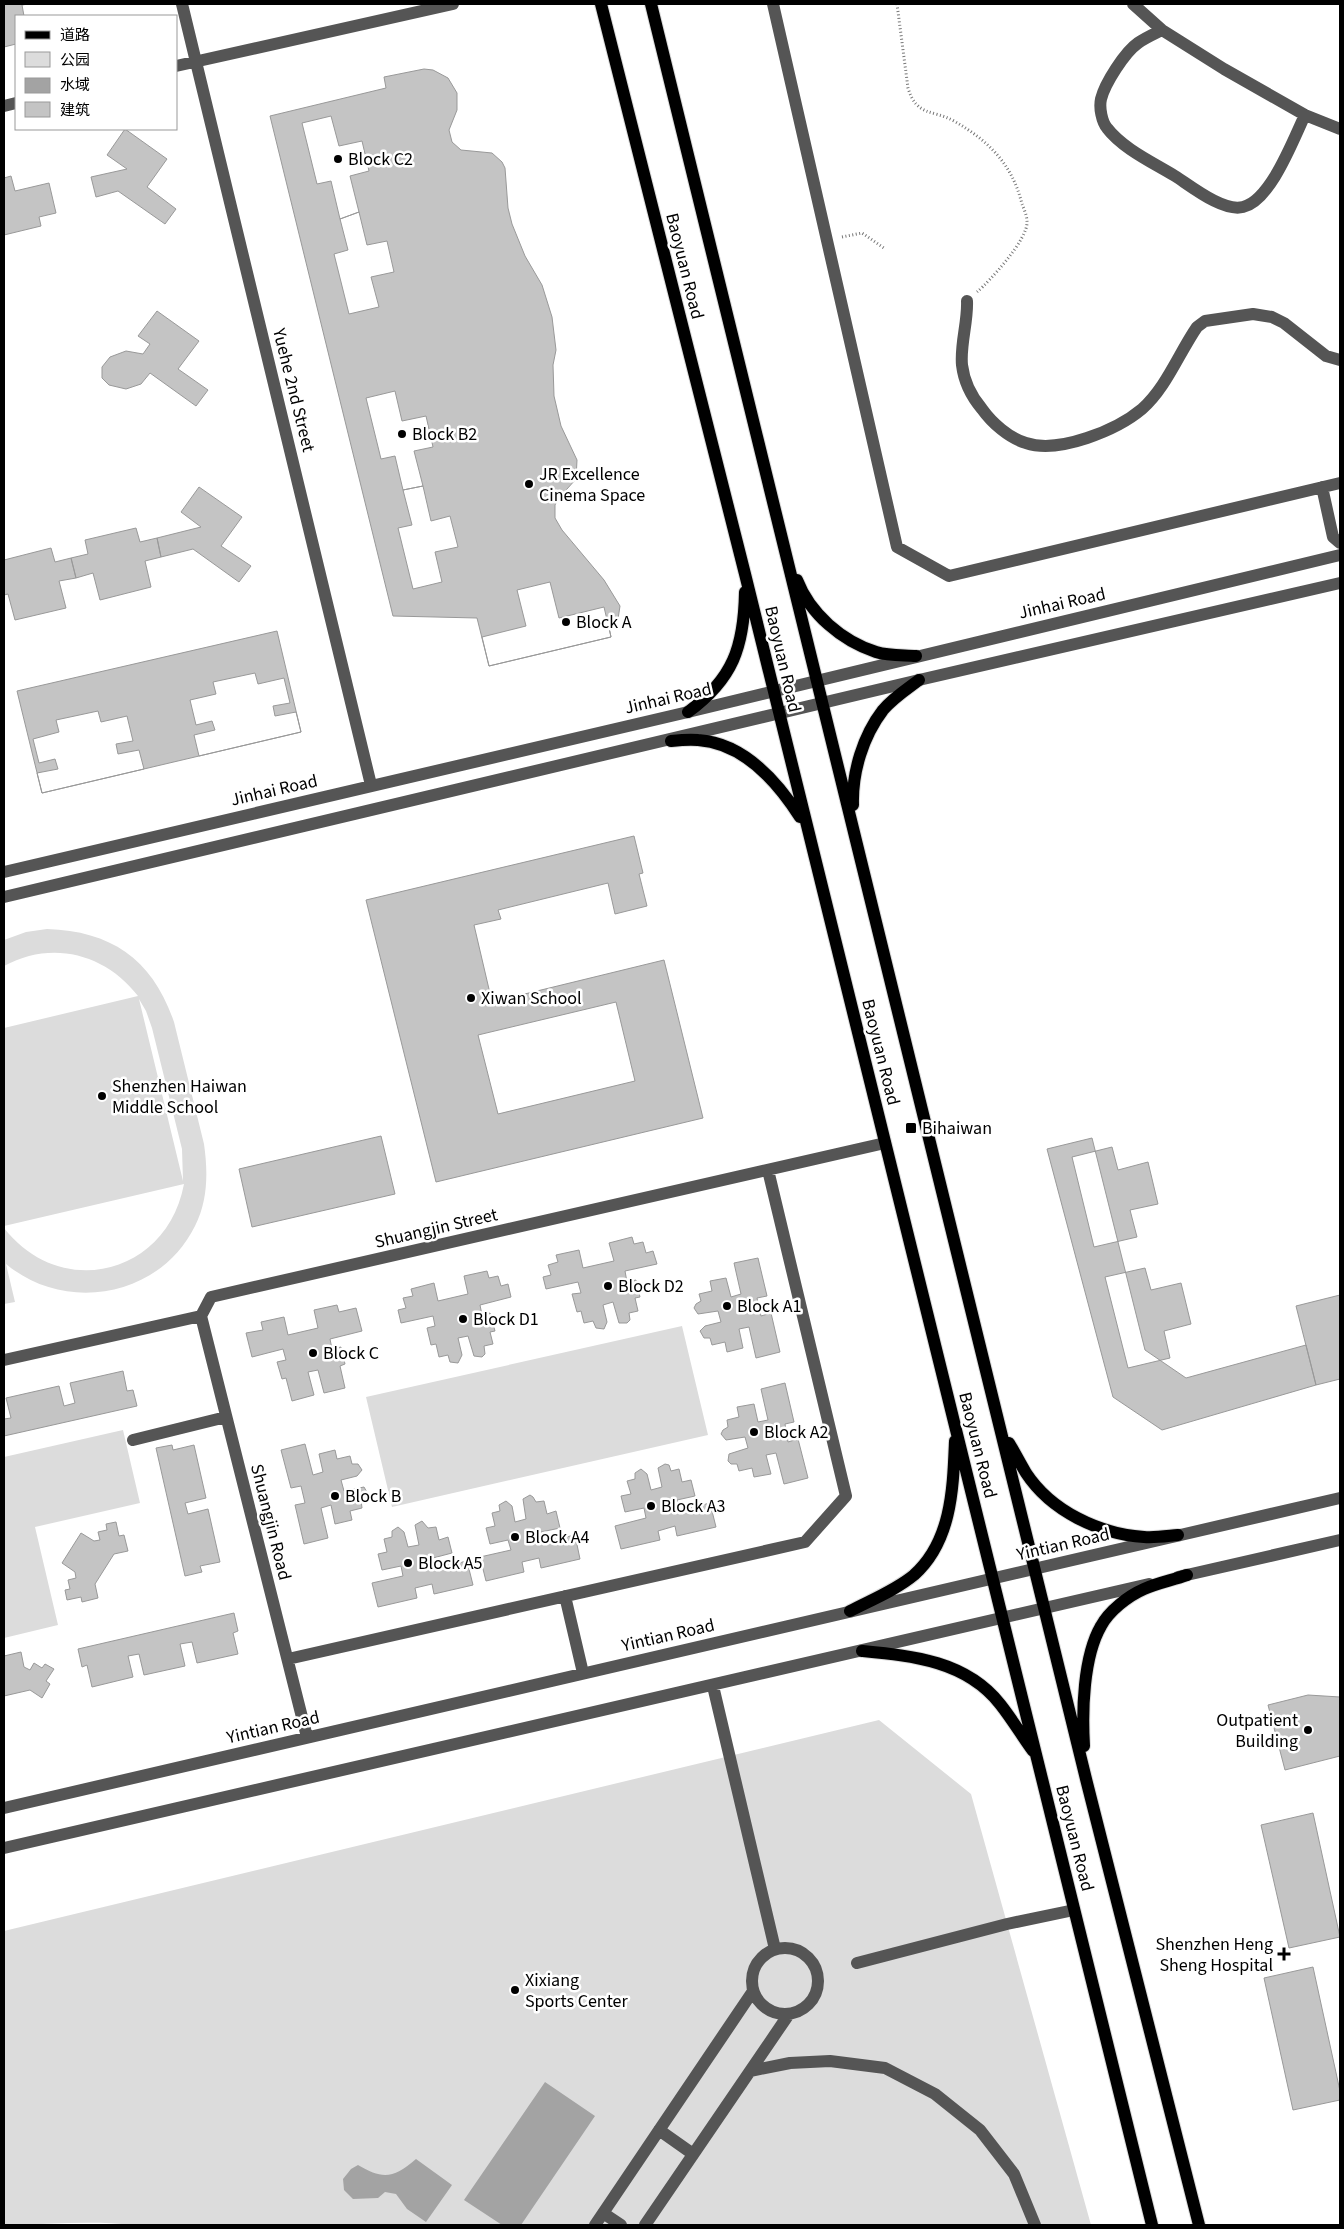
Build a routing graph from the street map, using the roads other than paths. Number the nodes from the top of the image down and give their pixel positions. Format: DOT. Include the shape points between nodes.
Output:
graph roads {
  1 [pos="182,4"];
  2 [pos="453,4"];
  3 [pos="601,4"];
  4 [pos="651,4"];
  5 [pos="774,4"];
  6 [pos="1133,4"];
  7 [pos="1162,30"];
  8 [pos="196,62"];
  9 [pos="178,66"];
  10 [pos="1305,115"];
  11 [pos="1340,129"];
  12 [pos="967,301"];
  13 [pos="1340,360"];
  14 [pos="1340,483"];
  15 [pos="1322,487"];
  16 [pos="1340,543"];
  17 [pos="784,544"];
  18 [pos="1340,555"];
  19 [pos="745,574"];
  20 [pos="1340,583"];
  21 [pos="916,656"];
  22 [pos="919,680"];
  23 [pos="816,681"];
  24 [pos="773,691"];
  25 [pos="822,704"];
  26 [pos="688,712"];
  27 [pos="778,715"];
  28 [pos="671,741"];
  29 [pos="371,785"];
  30 [pos="807,827"];
  31 [pos="853,827"];
  32 [pos="4,872"];
  33 [pos="4,897"];
  34 [pos="885,1143"];
  35 [pos="768,1170"];
  36 [pos="201,1316"];
  37 [pos="4,1360"];
  38 [pos="226,1417"];
  39 [pos="955,1426"];
  40 [pos="1000,1427"];
  41 [pos="133,1440"];
  42 [pos="1340,1498"];
  43 [pos="1178,1536"];
  44 [pos="1340,1540"];
  45 [pos="1036,1568"];
  46 [pos="1187,1575"];
  47 [pos="992,1578"];
  48 [pos="565,1596"];
  49 [pos="1045,1608"];
  50 [pos="850,1611"];
  51 [pos="1002,1618"];
  52 [pos="862,1651"];
  53 [pos="288,1659"];
  54 [pos="583,1673"];
  55 [pos="713,1686"];
  56 [pos="307,1737"];
  57 [pos="1037,1758"];
  58 [pos="1086,1779"];
  59 [pos="4,1808"];
  60 [pos="4,1848"];
  61 [pos="1074,1910"];
  62 [pos="775,1949"];
  63 [pos="857,1963"];
  64 [pos="753,1991"];
  65 [pos="788,2014"];
  66 [pos="750,2071"];
  67 [pos="659,2130"];
  68 [pos="693,2154"];
  69 [pos="603,2213"];
  70 [pos="594,2225"];
  71 [pos="621,2225"];
  72 [pos="645,2225"];
  73 [pos="1035,2225"];
  74 [pos="1152,2225"];
  75 [pos="1199,2225"];
  1 -- 8 [label="street, Yuehe 2nd Street"];
  2 -- 8 [label="street"];
  3 -- 19 [label="main road, Baoyuan Road"];
  4 -- 17 [label="main road, Baoyuan Road"];
  5 -- 15 [label="street" via="897,547 950,576"];
  6 -- 7 [label="street"];
  7 -- 10 [label="street"];
  7 -- 10 [label="street" via="1138,43 1120,61 1101,100 1101,114 1106,128 1123,143 1215,201 1232,208 1244,207 1259,199 1268,188"];
  8 -- 9 [label="street"];
  8 -- 29 [label="street, Yuehe 2nd Street"];
  10 -- 11 [label="street"];
  12 -- 13 [label="street" via="962,365 970,394 989,419 1007,434 1044,447 1072,442 1114,428 1143,408 1162,385 1197,327 1205,321 1253,314 1272,317 1326,356"];
  14 -- 15 [label="street"];
  15 -- 16 [label="street" via="1333,537"];
  17 -- 21 [label="main road" via="800,588 817,613 837,632 877,652"];
  17 -- 23 [label="main road, Baoyuan Road"];
  18 -- 21 [label="street, Jinhai Road"];
  19 -- 24 [label="main road, Baoyuan Road"];
  19 -- 26 [label="main road" via="744,619 735,655 715,690"];
  20 -- 22 [label="street"];
  21 -- 23 [label="street, Jinhai Road"];
  22 -- 25 [label="street"];
  22 -- 31 [label="main road" via="884,710 862,749 852,789"];
  23 -- 24 [label="street, Jinhai Road"];
  23 -- 25 [label="main road, Baoyuan Road"];
  24 -- 26 [label="street, Jinhai Road"];
  24 -- 27 [label="main road, Baoyuan Road"];
  25 -- 27 [label="street"];
  25 -- 31 [label="main road, Baoyuan Road"];
  26 -- 29 [label="street, Jinhai Road"];
  27 -- 28 [label="street"];
  27 -- 30 [label="main road, Baoyuan Road"];
  28 -- 30 [label="main road" via="699,740 723,746 746,757 778,785"];
  28 -- 33 [label="street"];
  29 -- 32 [label="street, Jinhai Road"];
  30 -- 34 [label="main road, Baoyuan Road"];
  31 -- 40 [label="main road, Baoyuan Road"];
  34 -- 35 [label="street, Shuangjin Street"];
  34 -- 39 [label="main road, Baoyuan Road"];
  35 -- 36 [label="street, Shuangjin Street" via="211,1297"];
  35 -- 48 [label="street" via="846,1496 805,1542"];
  36 -- 37 [label="street"];
  36 -- 38 [label="street, Shuangjin Road"];
  38 -- 41 [label="street"];
  38 -- 53 [label="street, Shuangjin Road"];
  39 -- 47 [label="main road, Baoyuan Road"];
  39 -- 50 [label="main road" via="949,1510 930,1556 914,1575"];
  40 -- 43 [label="main road" via="1027,1474 1048,1498 1070,1514 1115,1532 1144,1537"];
  40 -- 45 [label="main road, Baoyuan Road"];
  42 -- 43 [label="street, Yintian Road"];
  43 -- 45 [label="street, Yintian Road"];
  44 -- 46 [label="street"];
  45 -- 47 [label="street, Yintian Road"];
  45 -- 49 [label="main road, Baoyuan Road"];
  46 -- 49 [label="street"];
  46 -- 58 [label="main road" via="1143,1589 1118,1606 1101,1626 1092,1647 1087,1674 1083,1736"];
  47 -- 50 [label="street, Yintian Road"];
  47 -- 51 [label="main road, Baoyuan Road"];
  48 -- 53 [label="street"];
  48 -- 54 [label="street"];
  49 -- 51 [label="street"];
  49 -- 58 [label="main road, Baoyuan Road"];
  50 -- 54 [label="street, Yintian Road"];
  51 -- 52 [label="street"];
  51 -- 57 [label="main road, Baoyuan Road"];
  52 -- 55 [label="street"];
  52 -- 57 [label="main road" via="922,1658 962,1672 1000,1703"];
  53 -- 56 [label="street, Shuangjin Road"];
  54 -- 56 [label="street, Yintian Road"];
  55 -- 60 [label="street"];
  55 -- 62 [label="street"];
  56 -- 59 [label="street, Yintian Road"];
  57 -- 61 [label="main road, Baoyuan Road"];
  58 -- 75 [label="main road, Baoyuan Road"];
  61 -- 63 [label="street"];
  61 -- 74 [label="main road, Baoyuan Road"];
  62 -- 64 [label="street" via="765,1953 756,1966 751,1981"];
  62 -- 65 [label="street" via="785,1947 800,1952 812,1962 817,1972 816,1995 804,2008"];
  64 -- 65 [label="street" via="766,2008"];
  64 -- 67 [label="street"];
  65 -- 66 [label="street"];
  66 -- 68 [label="street"];
  66 -- 73 [label="street" via="790,2063 830,2061 867,2065 885,2068 935,2094 980,2130 1014,2174"];
  67 -- 68 [label="street"];
  67 -- 69 [label="street"];
  68 -- 72 [label="street"];
  69 -- 70 [label="street"];
  69 -- 71 [label="street"];
}
